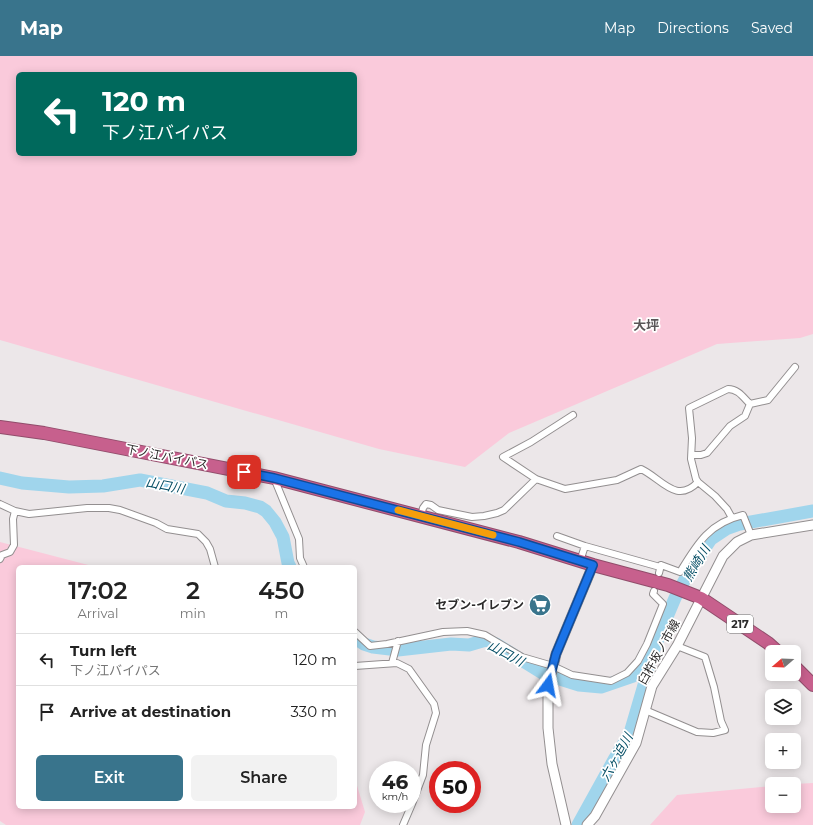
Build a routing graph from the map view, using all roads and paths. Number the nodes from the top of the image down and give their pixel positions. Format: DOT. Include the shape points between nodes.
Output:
graph roads {
  1 [pos="795,367"];
  2 [pos="750,404"];
  3 [pos="573,414"];
  4 [pos="0,427"];
  5 [pos="692,456"];
  6 [pos="274,478"];
  7 [pos="536,479"];
  8 [pos="698,482"];
  9 [pos="0,504"];
  10 [pos="15,511"];
  11 [pos="421,516"];
  12 [pos="732,518"];
  13 [pos="813,525"];
  14 [pos="751,534"];
  15 [pos="557,536"];
  16 [pos="585,546"];
  17 [pos="0,559"];
  18 [pos="580,561"];
  19 [pos="214,565"];
  20 [pos="303,565"];
  21 [pos="593,565"];
  22 [pos="625,566"];
  23 [pos="654,591"];
  24 [pos="702,598"];
  25 [pos="357,634"];
  26 [pos="397,642"];
  27 [pos="770,645"];
  28 [pos="677,646"];
  29 [pos="392,662"];
  30 [pos="357,666"];
  31 [pos="552,668"];
  32 [pos="801,672"];
  33 [pos="813,685"];
  34 [pos="646,710"];
  35 [pos="421,780"];
  36 [pos="408,813"];
  37 [pos="566,824"];
  38 [pos="403,825"];
  39 [pos="587,825"];
  1 -- 2 [label="street" via="768,400"];
  2 -- 5 [label="street" via="745,416 730,426 707,453"];
  2 -- 5 [label="street" via="738,391 728,389 689,408"];
  3 -- 7 [label="street" via="503,458"];
  4 -- 6 [label="highway, 下ノ江バイパス / 217" via="44,433"];
  5 -- 8 [label="street" via="694,474"];
  6 -- 11 [label="highway, 下ノ江バイパス / 217"];
  6 -- 20 [label="street" via="299,539"];
  7 -- 8 [label="street" via="565,489 617,480 641,468 665,486 676,490 685,491"];
  7 -- 11 [label="street" via="497,513 472,517 438,510 426,504"];
  8 -- 12 [label="street" via="715,496"];
  9 -- 10 [label="street"];
  10 -- 17 [label="street" via="14,545 10,552 2,555"];
  10 -- 19 [label="street" via="29,514 87,508 120,510 167,529 198,534 210,549"];
  11 -- 18 [label="highway, 下ノ江バイパス / 217"];
  12 -- 14 [label="street" via="743,515"];
  12 -- 22 [label="street" via="704,536 680,572 661,565 659,570"];
  13 -- 14 [label="main road, 臼杵坂ノ市線"];
  14 -- 24 [label="main road, 臼杵坂ノ市線" via="737,542 724,556"];
  15 -- 16 [label="street"];
  16 -- 18 [label="street"];
  16 -- 22 [label="street"];
  18 -- 21 [label="highway, 下ノ江バイパス / 217"];
  21 -- 22 [label="highway, 下ノ江バイパス / 217"];
  21 -- 31 [label="main road"];
  22 -- 24 [label="highway, 下ノ江バイパス / 217"];
  23 -- 31 [label="street" via="653,594 663,604 638,661 627,673 611,681 572,675"];
  24 -- 27 [label="highway, 217"];
  24 -- 28 [label="main road, 臼杵坂ノ市線"];
  25 -- 26 [label="street" via="370,646"];
  26 -- 29 [label="street"];
  26 -- 31 [label="street" via="443,632 485,635 522,657"];
  28 -- 34 [label="main road, 臼杵坂ノ市線" via="652,686"];
  28 -- 34 [label="street" via="705,657 725,730 713,733 697,732"];
  29 -- 30 [label="street"];
  29 -- 35 [label="street" via="409,669 434,704 436,712 426,746"];
  31 -- 37 [label="main road" via="548,685 548,728 552,764"];
  32 -- 33 [label="highway"];
  34 -- 39 [label="main road, 臼杵坂ノ市線" via="636,743 595,816"];
  36 -- 38 [label="street"];
}
